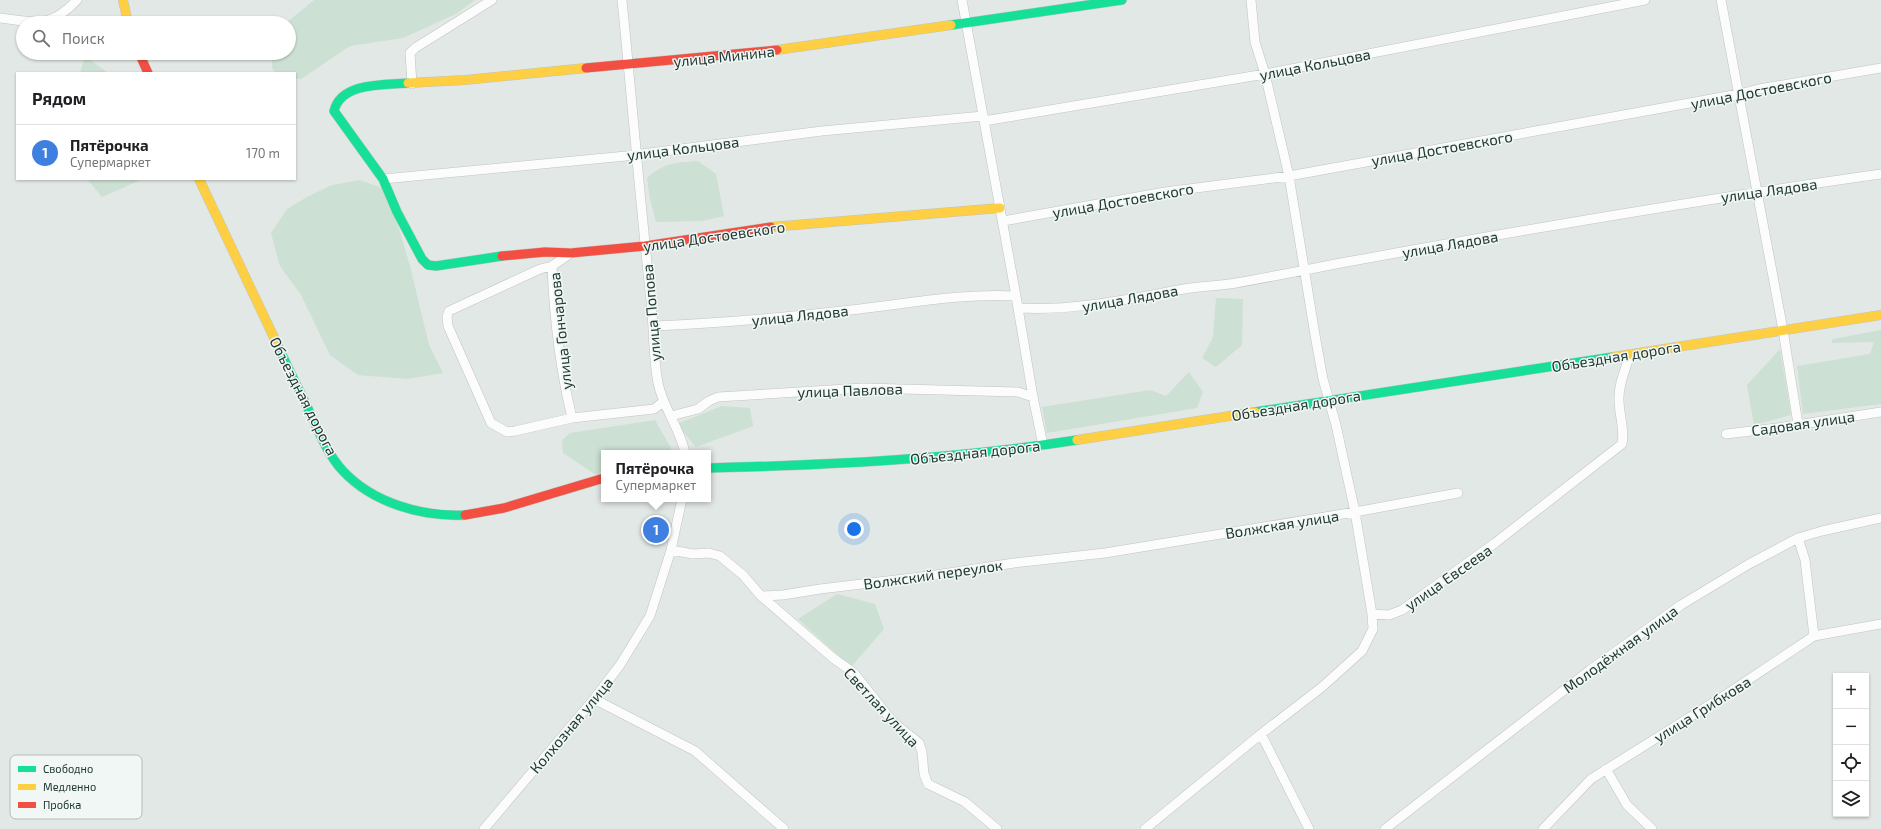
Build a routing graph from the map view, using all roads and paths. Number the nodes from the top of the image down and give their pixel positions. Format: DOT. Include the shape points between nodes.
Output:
graph roads {
  1 [pos="77,0"];
  2 [pos="123,0"];
  3 [pos="492,0"];
  4 [pos="622,0"];
  5 [pos="962,0"];
  6 [pos="1122,0"];
  7 [pos="1251,0"];
  8 [pos="1645,0"];
  9 [pos="1721,0"];
  10 [pos="57,16"];
  11 [pos="126,16"];
  12 [pos="0,18"];
  13 [pos="16,20"];
  14 [pos="966,24"];
  15 [pos="142,60"];
  16 [pos="629,65"];
  17 [pos="1881,68"];
  18 [pos="148,72"];
  19 [pos="1264,74"];
  20 [pos="412,84"];
  21 [pos="1739,94"];
  22 [pos="983,119"];
  23 [pos="637,154"];
  24 [pos="1881,174"];
  25 [pos="1289,176"];
  26 [pos="383,179"];
  27 [pos="199,180"];
  28 [pos="1757,192"];
  29 [pos="1000,208"];
  30 [pos="1003,221"];
  31 [pos="645,246"];
  32 [pos="571,253"];
  33 [pos="552,266"];
  34 [pos="1305,271"];
  35 [pos="1016,296"];
  36 [pos="1018,308"];
  37 [pos="1881,315"];
  38 [pos="654,326"];
  39 [pos="1784,330"];
  40 [pos="1630,354"];
  41 [pos="1033,397"];
  42 [pos="1329,400"];
  43 [pos="663,402"];
  44 [pos="1881,412"];
  45 [pos="671,416"];
  46 [pos="572,418"];
  47 [pos="1798,424"];
  48 [pos="1726,434"];
  49 [pos="1044,445"];
  50 [pos="684,450"];
  51 [pos="711,468"];
  52 [pos="601,479"];
  53 [pos="1458,493"];
  54 [pos="681,502"];
  55 [pos="1355,512"];
  56 [pos="1881,518"];
  57 [pos="1798,538"];
  58 [pos="671,550"];
  59 [pos="1105,553"];
  60 [pos="761,596"];
  61 [pos="1372,614"];
  62 [pos="1881,624"];
  63 [pos="1814,636"];
  64 [pos="594,699"];
  65 [pos="1261,734"];
  66 [pos="1606,769"];
  67 [pos="484,829"];
  68 [pos="784,829"];
  69 [pos="997,829"];
  70 [pos="1145,829"];
  71 [pos="1309,829"];
  72 [pos="1385,829"];
  73 [pos="1543,829"];
  74 [pos="1652,829"];
  1 -- 10 [label="street"];
  2 -- 11 [label="main road"];
  3 -- 20 [label="street" via="410,53"];
  4 -- 16 [label="street, улица Попова"];
  5 -- 14 [label="street"];
  6 -- 14 [label="main road, улица Минина"];
  7 -- 19 [label="street" via="1255,42"];
  8 -- 19 [label="street, улица Кольцова"];
  9 -- 21 [label="street"];
  12 -- 13 [label="street"];
  14 -- 16 [label="main road, улица Минина" via="789,49"];
  14 -- 22 [label="street"];
  15 -- 18 [label="main road"];
  16 -- 20 [label="main road, улица Минина"];
  16 -- 23 [label="street, улица Попова"];
  17 -- 21 [label="street, улица Достоевского"];
  19 -- 22 [label="street, улица Кольцова"];
  19 -- 25 [label="street"];
  20 -- 26 [label="main road, улица Минина" via="357,89 346,93 336,103 334,112"];
  21 -- 25 [label="street, улица Достоевского"];
  21 -- 28 [label="street"];
  22 -- 23 [label="street, улица Кольцова" via="822,131"];
  22 -- 29 [label="street"];
  23 -- 26 [label="street, улица Кольцова"];
  23 -- 31 [label="street, улица Попова"];
  24 -- 28 [label="street, улица Лядова"];
  25 -- 30 [label="street, улица Достоевского" via="1165,192"];
  25 -- 34 [label="street"];
  26 -- 32 [label="main road, улица Достоевского" via="422,259 428,265 545,252"];
  27 -- 52 [label="main road, Объездная дорога" via="325,445 342,470 358,484 376,496 404,506 441,515 468,515"];
  28 -- 34 [label="street, улица Лядова" via="1501,234"];
  28 -- 39 [label="street"];
  29 -- 30 [label="street"];
  29 -- 31 [label="main road, улица Достоевского" via="755,228"];
  30 -- 35 [label="street"];
  31 -- 32 [label="main road, улица Достоевского"];
  31 -- 38 [label="street, улица Попова"];
  32 -- 33 [label="street, улица Гончарова"];
  33 -- 46 [label="street, улица Гончарова" via="559,349"];
  33 -- 46 [label="street" via="540,269 449,311 446,317 491,423 507,432"];
  34 -- 36 [label="street, улица Лядова" via="1073,308"];
  34 -- 42 [label="street"];
  35 -- 36 [label="street"];
  35 -- 38 [label="street, улица Лядова" via="977,295 802,316"];
  36 -- 41 [label="street"];
  37 -- 39 [label="main road, Объездная дорога"];
  38 -- 43 [label="street, улица Попова" via="654,355"];
  39 -- 40 [label="main road, Объездная дорога"];
  39 -- 47 [label="street"];
  40 -- 42 [label="main road, Объездная дорога"];
  40 -- 61 [label="street, улица Евсеева" via="1619,392 1624,436 1622,444 1495,543 1402,610 1389,615"];
  41 -- 45 [label="street, улица Павлова" via="1018,392 863,388 718,396 698,409"];
  41 -- 49 [label="street"];
  42 -- 49 [label="main road, Объездная дорога"];
  42 -- 55 [label="street"];
  43 -- 45 [label="street, улица Попова"];
  43 -- 46 [label="street" via="654,409"];
  44 -- 47 [label="street, Садовая улица"];
  45 -- 50 [label="street, улица Попова"];
  47 -- 48 [label="street, Садовая улица"];
  49 -- 51 [label="main road, Объездная дорога" via="863,462"];
  53 -- 55 [label="street, Волжская улица"];
  54 -- 58 [label="street, Колхозная улица"];
  55 -- 59 [label="street, Волжская улица"];
  55 -- 61 [label="street"];
  56 -- 57 [label="street, Молодёжная улица"];
  57 -- 63 [label="street" via="1805,560"];
  57 -- 72 [label="street, Молодёжная улица" via="1681,605 1590,670"];
  58 -- 60 [label="street, Светлая улица" via="720,556 743,575"];
  58 -- 64 [label="street, Колхозная улица" via="650,616 620,665"];
  59 -- 60 [label="street, Волжский переулок"];
  60 -- 69 [label="street, Светлая улица" via="854,673 893,722 919,743 928,784 965,802"];
  61 -- 65 [label="street" via="1372,629 1362,651 1322,687"];
  62 -- 63 [label="street, улица Грибкова"];
  63 -- 66 [label="street, улица Грибкова"];
  64 -- 67 [label="street, Колхозная улица"];
  64 -- 68 [label="street" via="695,751"];
  65 -- 70 [label="street"];
  65 -- 71 [label="street"];
  66 -- 73 [label="street, улица Грибкова" via="1591,779"];
  66 -- 74 [label="street" via="1628,805"];
}
